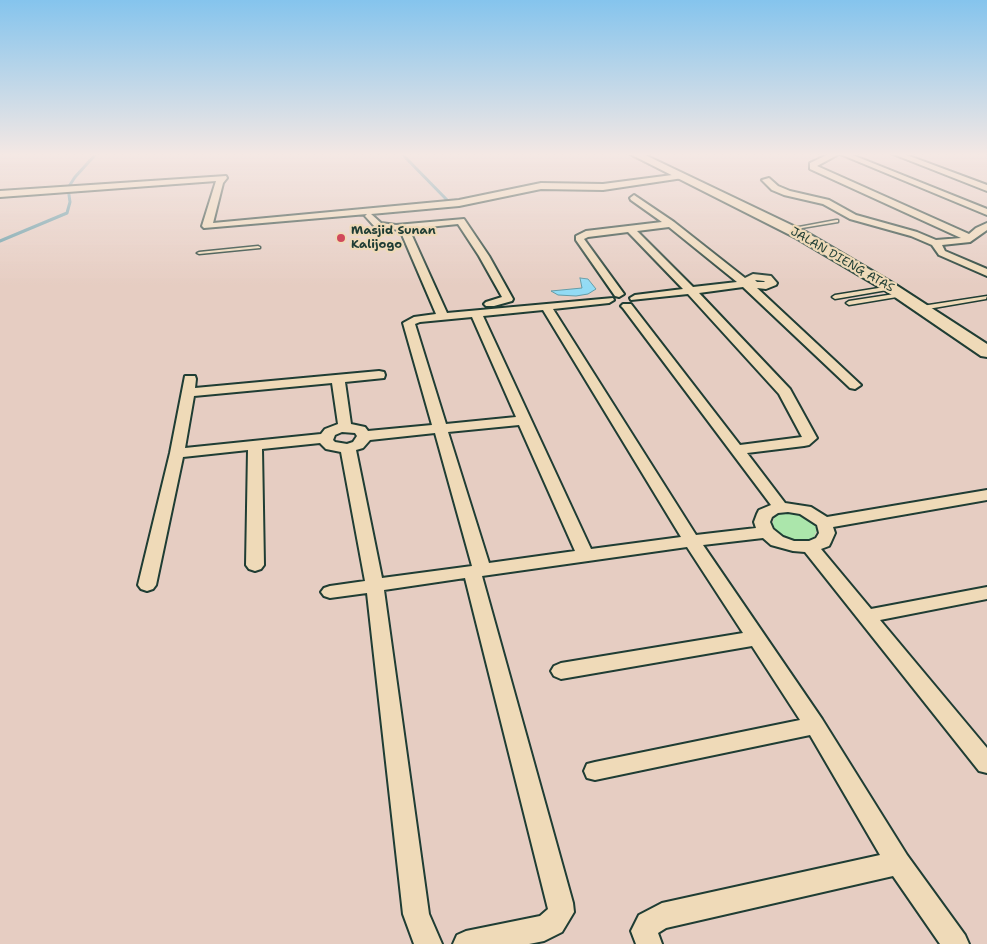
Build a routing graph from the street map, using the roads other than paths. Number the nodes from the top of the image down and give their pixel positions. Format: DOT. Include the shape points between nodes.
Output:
graph roads {
  1 [pos="214,198"];
  2 [pos="483,198"];
  3 [pos="634,198"];
  4 [pos="725,198"];
  5 [pos="809,198"];
  6 [pos="884,198"];
  7 [pos="953,198"];
  8 [pos="461,208"];
  9 [pos="987,212"];
  10 [pos="370,216"];
  11 [pos="462,221"];
  12 [pos="836,221"];
  13 [pos="671,224"];
  14 [pos="987,226"];
  15 [pos="403,227"];
  16 [pos="630,229"];
  17 [pos="790,230"];
  18 [pos="971,236"];
  19 [pos="987,241"];
  20 [pos="935,243"];
  21 [pos="258,247"];
  22 [pos="199,253"];
  23 [pos="987,273"];
  24 [pos="748,284"];
  25 [pos="691,291"];
  26 [pos="896,291"];
  27 [pos="614,297"];
  28 [pos="835,297"];
  29 [pos="986,297"];
  30 [pos="631,302"];
  31 [pos="849,303"];
  32 [pos="546,306"];
  33 [pos="922,308"];
  34 [pos="442,313"];
  35 [pos="476,313"];
  36 [pos="987,352"];
  37 [pos="379,375"];
  38 [pos="338,379"];
  39 [pos="855,385"];
  40 [pos="525,420"];
  41 [pos="345,428"];
  42 [pos="441,428"];
  43 [pos="364,436"];
  44 [pos="326,438"];
  45 [pos="255,445"];
  46 [pos="348,448"];
  47 [pos="736,450"];
  48 [pos="177,453"];
  49 [pos="987,495"];
  50 [pos="780,508"];
  51 [pos="824,523"];
  52 [pos="766,532"];
  53 [pos="692,542"];
  54 [pos="810,547"];
  55 [pos="585,555"];
  56 [pos="255,565"];
  57 [pos="477,571"];
  58 [pos="147,585"];
  59 [pos="375,586"];
  60 [pos="330,592"];
  61 [pos="983,599"];
  62 [pos="868,616"];
  63 [pos="756,638"];
  64 [pos="562,671"];
  65 [pos="815,725"];
  66 [pos="987,764"];
  67 [pos="595,771"];
  68 [pos="898,863"];
  69 [pos="429,944"];
  70 [pos="466,944"];
  71 [pos="649,944"];
  72 [pos="956,944"];
  1 -- 2 [label="street" via="206,226 459,203"];
  3 -- 13 [label="street"];
  4 -- 17 [label="street, JALAN DIENG ATAS"];
  5 -- 20 [label="street" via="826,202 853,217"];
  6 -- 18 [label="street"];
  7 -- 9 [label="street"];
  8 -- 11 [label="street"];
  10 -- 15 [label="street" via="378,225"];
  11 -- 15 [label="street"];
  11 -- 34 [label="street" via="508,299"];
  12 -- 17 [label="lane"];
  13 -- 16 [label="street"];
  13 -- 24 [label="street"];
  14 -- 18 [label="street"];
  15 -- 34 [label="street"];
  16 -- 25 [label="street"];
  16 -- 27 [label="street" via="586,234 579,238"];
  17 -- 26 [label="street, JALAN DIENG ATAS"];
  18 -- 19 [label="street"];
  18 -- 20 [label="street" via="962,241"];
  20 -- 23 [label="street" via="942,253"];
  21 -- 22 [label="lane"];
  24 -- 25 [label="street"];
  24 -- 39 [label="street"];
  25 -- 30 [label="street"];
  25 -- 47 [label="street" via="785,392 810,438 804,442"];
  26 -- 28 [label="lane"];
  26 -- 31 [label="lane"];
  26 -- 33 [label="street, JALAN DIENG ATAS"];
  27 -- 30 [label="street" via="613,304"];
  27 -- 32 [label="street"];
  29 -- 33 [label="lane"];
  30 -- 47 [label="street"];
  32 -- 35 [label="street"];
  32 -- 53 [label="street"];
  33 -- 36 [label="street, JALAN DIENG ATAS"];
  34 -- 35 [label="street"];
  34 -- 42 [label="street" via="418,319 408,326"];
  35 -- 40 [label="street"];
  37 -- 38 [label="street"];
  38 -- 41 [label="street"];
  38 -- 48 [label="street" via="189,386"];
  40 -- 42 [label="street"];
  40 -- 55 [label="street"];
  41 -- 43 [label="street" via="360,430"];
  41 -- 44 [label="street" via="335,430"];
  42 -- 43 [label="street"];
  42 -- 57 [label="street"];
  43 -- 46 [label="street" via="358,445"];
  44 -- 45 [label="street"];
  44 -- 46 [label="street" via="331,446"];
  45 -- 48 [label="street"];
  45 -- 56 [label="street"];
  46 -- 59 [label="street"];
  47 -- 50 [label="street"];
  48 -- 58 [label="street"];
  49 -- 51 [label="street"];
  50 -- 51 [label="street" via="805,510"];
  50 -- 52 [label="street" via="769,511 763,518"];
  51 -- 54 [label="street" via="828,533 826,538"];
  52 -- 53 [label="street"];
  52 -- 54 [label="street" via="785,544"];
  53 -- 55 [label="street"];
  53 -- 63 [label="street"];
  54 -- 62 [label="street"];
  55 -- 57 [label="street"];
  57 -- 59 [label="street"];
  57 -- 70 [label="street" via="561,912 553,924 544,928"];
  59 -- 60 [label="street"];
  59 -- 69 [label="street" via="416,914"];
  61 -- 62 [label="street"];
  62 -- 66 [label="street"];
  63 -- 64 [label="street"];
  63 -- 65 [label="street"];
  65 -- 67 [label="street"];
  65 -- 68 [label="street"];
  68 -- 71 [label="street" via="662,916 648,924 644,931"];
  68 -- 72 [label="street"];
}
